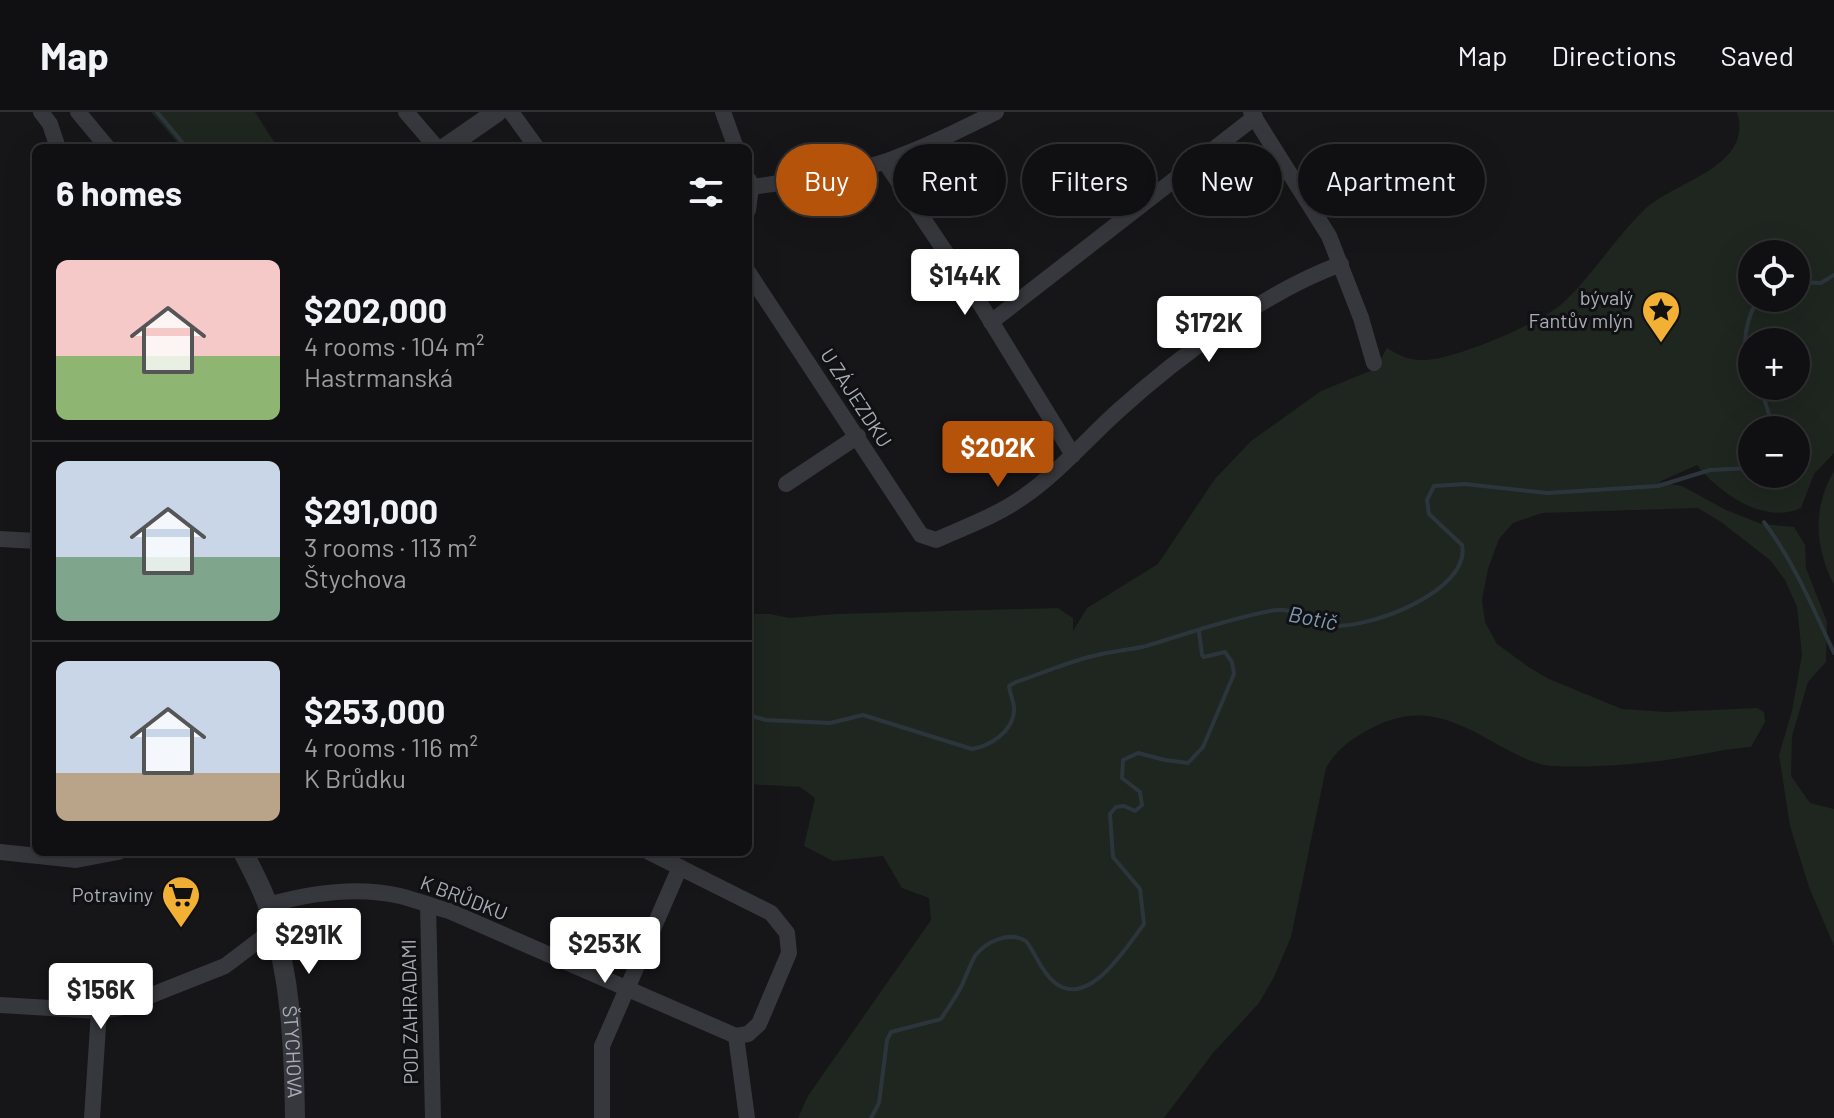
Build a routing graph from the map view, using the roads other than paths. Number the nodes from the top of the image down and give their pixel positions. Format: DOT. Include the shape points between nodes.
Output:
graph roads {
  1 [pos="41,112"];
  2 [pos="78,112"];
  3 [pos="406,112"];
  4 [pos="497,112"];
  5 [pos="511,112"];
  6 [pos="723,112"];
  7 [pos="996,112"];
  8 [pos="1253,115"];
  9 [pos="57,144"];
  10 [pos="105,144"];
  11 [pos="434,144"];
  12 [pos="451,144"];
  13 [pos="534,144"];
  14 [pos="735,144"];
  15 [pos="885,162"];
  16 [pos="752,183"];
  17 [pos="1341,264"];
  18 [pos="752,278"];
  19 [pos="991,322"];
  20 [pos="1374,363"];
  21 [pos="858,436"];
  22 [pos="1073,455"];
  23 [pos="786,484"];
  24 [pos="0,539"];
  25 [pos="32,541"];
  26 [pos="0,852"];
  27 [pos="32,855"];
  28 [pos="38,856"];
  29 [pos="97,856"];
  30 [pos="245,856"];
  31 [pos="657,856"];
  32 [pos="680,867"];
  33 [pos="268,905"];
  34 [pos="428,905"];
  35 [pos="275,928"];
  36 [pos="626,987"];
  37 [pos="0,1005"];
  38 [pos="99,1011"];
  39 [pos="736,1036"];
  40 [pos="92,1118"];
  41 [pos="295,1118"];
  42 [pos="433,1118"];
  43 [pos="602,1118"];
  44 [pos="747,1118"];
  1 -- 9 [label="street"];
  2 -- 10 [label="street"];
  3 -- 11 [label="street"];
  4 -- 12 [label="street"];
  5 -- 13 [label="street"];
  6 -- 14 [label="street"];
  7 -- 15 [label="street"];
  8 -- 17 [label="street"];
  8 -- 19 [label="street"];
  15 -- 16 [label="street" via="802,180"];
  15 -- 19 [label="street"];
  17 -- 20 [label="street"];
  17 -- 22 [label="street" via="1288,289 1199,347 1148,385"];
  18 -- 21 [label="street, U ZÁJEZDKU"];
  19 -- 22 [label="street"];
  21 -- 22 [label="street, U ZÁJEZDKU" via="921,535 936,540 1023,497"];
  21 -- 23 [label="street"];
  24 -- 25 [label="street"];
  26 -- 27 [label="street"];
  28 -- 29 [label="street"];
  30 -- 33 [label="street, ŠTYCHOVA"];
  31 -- 32 [label="street"];
  32 -- 36 [label="street"];
  32 -- 39 [label="street" via="771,913 787,933 789,953 759,1024"];
  33 -- 34 [label="street, K BRŮDKU" via="313,894 363,891"];
  33 -- 35 [label="street, ŠTYCHOVA"];
  34 -- 36 [label="street, K BRŮDKU"];
  34 -- 42 [label="street, POD ZAHRADAMI"];
  35 -- 38 [label="street" via="225,966"];
  35 -- 41 [label="street, ŠTYCHOVA" via="288,986"];
  36 -- 39 [label="street, K BRŮDKU"];
  36 -- 43 [label="street" via="602,1046"];
  37 -- 38 [label="street"];
  38 -- 40 [label="street"];
  39 -- 44 [label="street"];
}
